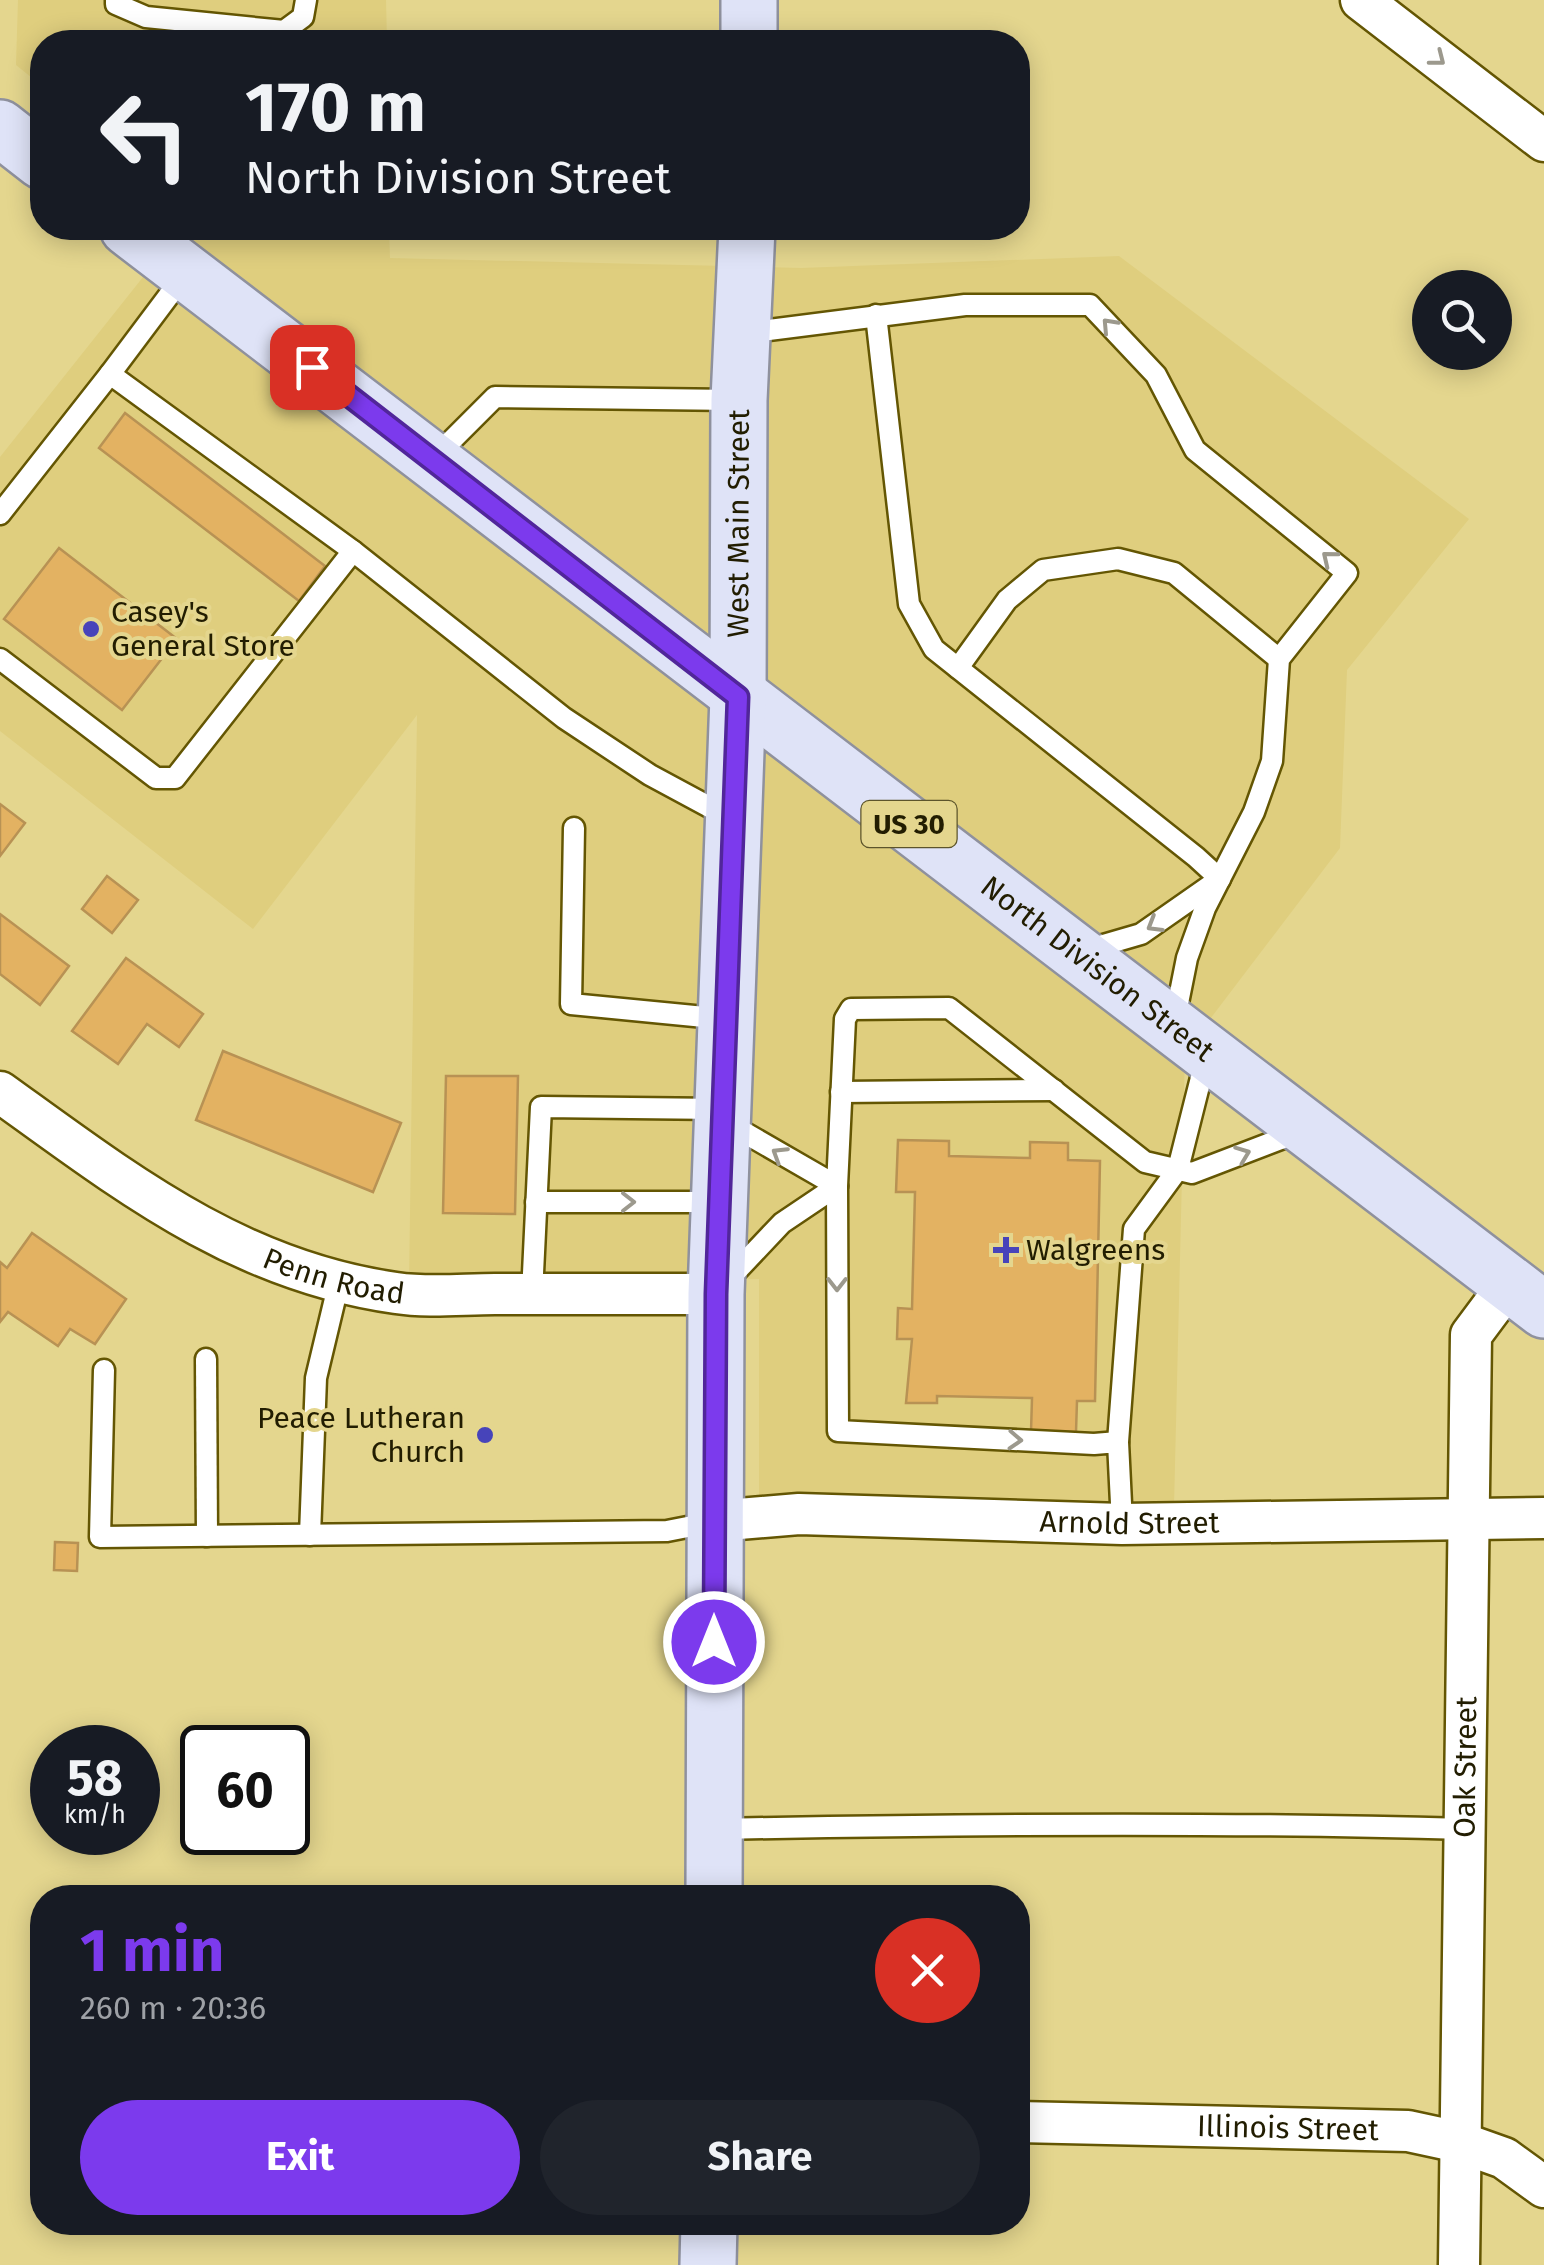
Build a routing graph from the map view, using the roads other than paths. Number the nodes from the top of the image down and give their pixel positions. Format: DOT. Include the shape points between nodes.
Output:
graph roads {
  1 [pos="116,0"];
  2 [pos="306,0"];
  3 [pos="748,0"];
  4 [pos="1360,0"];
  5 [pos="749,30"];
  6 [pos="0,128"];
  7 [pos="1544,141"];
  8 [pos="30,152"];
  9 [pos="144,240"];
  10 [pos="747,240"];
  11 [pos="186,272"];
  12 [pos="876,316"];
  13 [pos="744,333"];
  14 [pos="110,374"];
  15 [pos="739,400"];
  16 [pos="433,459"];
  17 [pos="0,514"];
  18 [pos="353,551"];
  19 [pos="1280,659"];
  20 [pos="0,660"];
  21 [pos="958,668"];
  22 [pos="738,697"];
  23 [pos="734,820"];
  24 [pos="574,828"];
  25 [pos="1220,879"];
  26 [pos="1079,952"];
  27 [pos="726,1019"];
  28 [pos="1190,1038"];
  29 [pos="1054,1090"];
  30 [pos="0,1092"];
  31 [pos="841,1092"];
  32 [pos="723,1114"];
  33 [pos="1308,1129"];
  34 [pos="1178,1168"];
  35 [pos="836,1186"];
  36 [pos="536,1202"];
  37 [pos="720,1202"];
  38 [pos="339,1282"];
  39 [pos="532,1294"];
  40 [pos="716,1294"];
  41 [pos="1527,1297"];
  42 [pos="206,1359"];
  43 [pos="104,1370"];
  44 [pos="1118,1442"];
  45 [pos="1471,1518"];
  46 [pos="1544,1518"];
  47 [pos="715,1521"];
  48 [pos="1122,1524"];
  49 [pos="310,1535"];
  50 [pos="207,1536"];
  51 [pos="714,1829"];
  52 [pos="1466,1829"];
  53 [pos="714,1885"];
  54 [pos="1030,2122"];
  55 [pos="1460,2142"];
  56 [pos="1544,2187"];
  57 [pos="709,2235"];
  58 [pos="708,2265"];
  59 [pos="1459,2265"];
  1 -- 2 [label="lane" via="146,18 284,30 304,17"];
  3 -- 5 [label="main road"];
  4 -- 7 [label="street, one-way"];
  6 -- 8 [label="main road"];
  9 -- 11 [label="main road, North Division Street / US 30"];
  10 -- 13 [label="main road, West Main Street"];
  11 -- 14 [label="lane"];
  11 -- 16 [label="main road, North Division Street / US 30"];
  12 -- 13 [label="lane"];
  19 -- 12 [label="lane, one-way" via="1347,573 1195,450 1156,375 1090,304 965,304"];
  12 -- 21 [label="lane" via="909,604 934,649"];
  13 -- 15 [label="main road, West Main Street"];
  14 -- 17 [label="lane"];
  14 -- 18 [label="lane"];
  15 -- 16 [label="lane" via="495,397"];
  15 -- 22 [label="main road, West Main Street"];
  16 -- 22 [label="main road, North Division Street / US 30"];
  18 -- 20 [label="lane" via="176,778 156,778"];
  18 -- 23 [label="lane" via="564,718"];
  19 -- 21 [label="lane" via="1174,573 1118,559 1043,570 1007,600"];
  19 -- 25 [label="lane" via="1272,761"];
  21 -- 25 [label="lane"];
  22 -- 23 [label="main road, West Main Street"];
  22 -- 26 [label="main road, North Division Street / US 30"];
  23 -- 27 [label="main road, West Main Street"];
  24 -- 27 [label="lane" via="571,1004"];
  25 -- 26 [label="lane, one-way" via="1142,934"];
  25 -- 28 [label="lane" via="1186,958"];
  26 -- 28 [label="main road, North Division Street / US 30"];
  27 -- 32 [label="main road, West Main Street"];
  28 -- 33 [label="main road, North Division Street / US 30"];
  28 -- 34 [label="lane"];
  29 -- 31 [label="lane"];
  29 -- 31 [label="lane" via="949,1008 851,1008"];
  29 -- 34 [label="lane" via="1145,1162"];
  30 -- 38 [label="street, Penn Road" via="184,1220 278,1264"];
  31 -- 35 [label="lane"];
  35 -- 32 [label="lane, one-way"];
  32 -- 36 [label="lane" via="541,1106"];
  32 -- 37 [label="main road, West Main Street"];
  34 -- 33 [label="lane, one-way" via="1192,1173"];
  33 -- 41 [label="main road, North Division Street / US 30"];
  34 -- 44 [label="lane" via="1134,1229"];
  35 -- 40 [label="lane" via="782,1223"];
  35 -- 44 [label="lane, one-way" via="838,1431"];
  36 -- 37 [label="lane, one-way"];
  36 -- 39 [label="lane"];
  37 -- 40 [label="main road, West Main Street"];
  38 -- 39 [label="street, Penn Road" via="398,1294"];
  38 -- 49 [label="lane" via="316,1378"];
  39 -- 40 [label="street, Penn Road"];
  40 -- 47 [label="main road, West Main Street"];
  41 -- 45 [label="street, Oak Street" via="1471,1335"];
  42 -- 50 [label="lane"];
  43 -- 50 [label="lane" via="100,1537"];
  44 -- 48 [label="lane"];
  45 -- 46 [label="street, Arnold Street"];
  45 -- 48 [label="street, Arnold Street"];
  45 -- 52 [label="street, Oak Street"];
  47 -- 48 [label="street, Arnold Street" via="799,1514"];
  47 -- 49 [label="lane" via="667,1531"];
  47 -- 51 [label="main road, West Main Street"];
  49 -- 50 [label="lane"];
  51 -- 52 [label="lane" via="1044,1822"];
  51 -- 53 [label="main road, West Main Street"];
  52 -- 55 [label="street, Oak Street"];
  54 -- 55 [label="street, Illinois Street" via="1408,2132"];
  55 -- 56 [label="street, Illinois Street" via="1504,2158"];
  55 -- 59 [label="street, Oak Street"];
  57 -- 58 [label="main road"];
}
